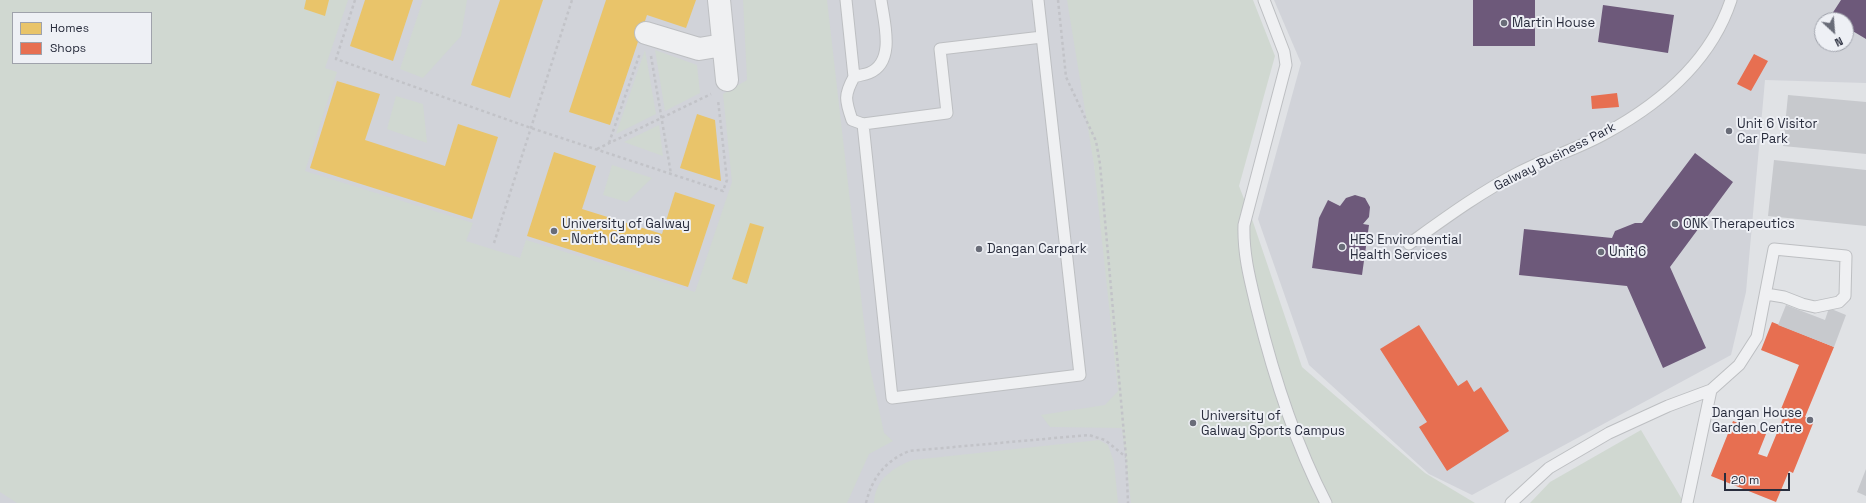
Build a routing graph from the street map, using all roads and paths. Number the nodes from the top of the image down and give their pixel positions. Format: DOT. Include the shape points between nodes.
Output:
graph roads {
  1 [pos="354,0"];
  2 [pos="572,0"];
  3 [pos="719,0"];
  4 [pos="846,0"];
  5 [pos="881,0"];
  6 [pos="1038,0"];
  7 [pos="1058,0"];
  8 [pos="1264,0"];
  9 [pos="1731,0"];
  10 [pos="646,33"];
  11 [pos="1042,38"];
  12 [pos="723,45"];
  13 [pos="854,77"];
  14 [pos="721,90"];
  15 [pos="661,118"];
  16 [pos="863,124"];
  17 [pos="531,128"];
  18 [pos="609,143"];
  19 [pos="596,149"];
  20 [pos="671,174"];
  21 [pos="494,243"];
  22 [pos="1409,244"];
  23 [pos="1766,294"];
  24 [pos="1711,390"];
  25 [pos="1126,457"];
  26 [pos="866,503"];
  27 [pos="1128,503"];
  28 [pos="1326,503"];
  29 [pos="1511,503"];
  30 [pos="1687,503"];
  1 -- 17 [label="path" via="336,60"];
  2 -- 17 [label="path"];
  3 -- 12 [label="street"];
  4 -- 13 [label="lane"];
  5 -- 13 [label="lane" via="886,49 881,64 870,73"];
  6 -- 11 [label="lane"];
  7 -- 25 [label="path" via="1066,77 1096,141 1100,164"];
  8 -- 28 [label="lane" via="1284,52 1286,65 1244,225 1243,246 1263,334 1278,383 1296,435"];
  9 -- 22 [label="lane, Galway Business Park" via="1726,16 1711,44 1685,75 1661,97 1606,133 1518,173 1461,206"];
  10 -- 12 [label="street" via="699,49"];
  10 -- 15 [label="path"];
  10 -- 18 [label="path"];
  11 -- 16 [label="lane" via="940,50 947,113"];
  11 -- 16 [label="lane" via="1080,375 892,398"];
  12 -- 14 [label="street"];
  13 -- 16 [label="lane" via="846,91 848,109 852,120"];
  14 -- 15 [label="path"];
  14 -- 20 [label="path" via="727,180 723,191"];
  15 -- 18 [label="path"];
  15 -- 20 [label="path"];
  17 -- 19 [label="path"];
  17 -- 21 [label="path"];
  18 -- 19 [label="path"];
  19 -- 20 [label="path"];
  23 -- 23 [label="lane" via="1774,248 1846,256 1845,296 1839,302 1815,306"];
  23 -- 24 [label="lane" via="1757,337 1739,365"];
  24 -- 29 [label="lane" via="1609,433 1549,468"];
  24 -- 30 [label="lane"];
  25 -- 26 [label="path" via="1105,440 1089,435 909,452 896,457 878,474 870,488"];
  25 -- 27 [label="path"];
}
